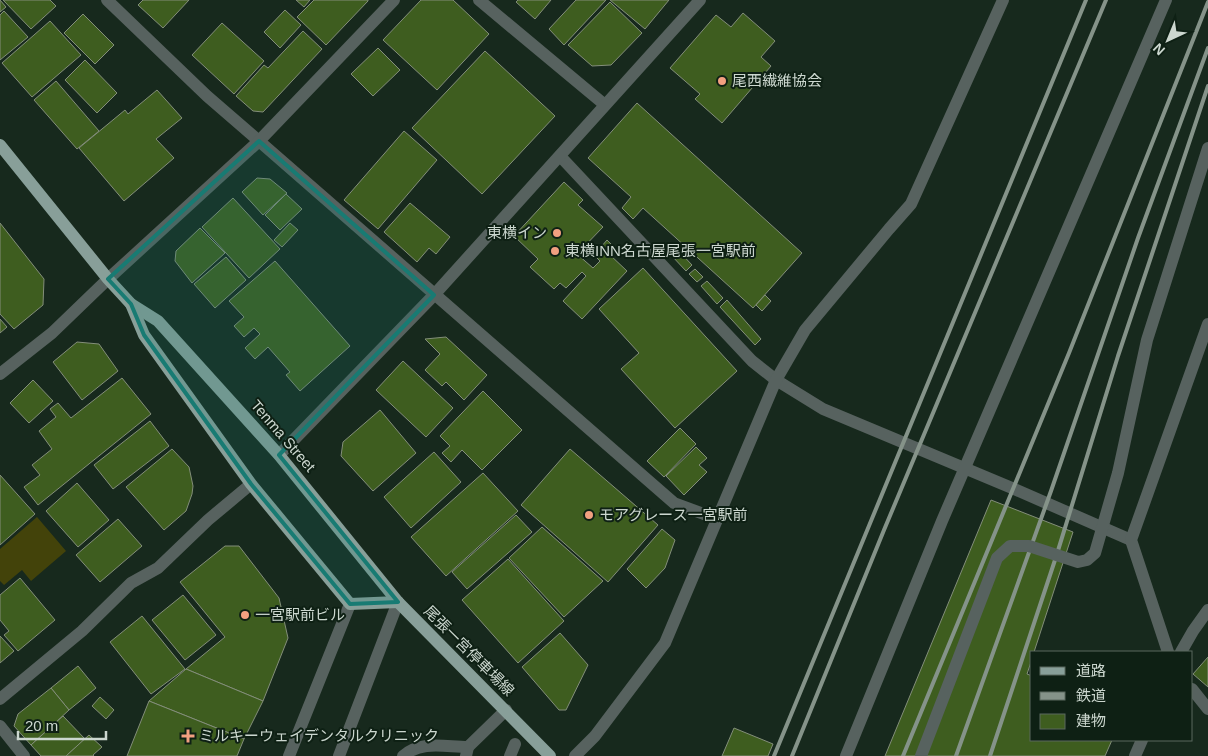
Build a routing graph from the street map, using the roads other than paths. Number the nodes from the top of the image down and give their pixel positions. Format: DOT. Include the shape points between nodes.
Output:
graph roads {
  1 [pos="107,0"];
  2 [pos="394,0"];
  3 [pos="479,0"];
  4 [pos="700,0"];
  5 [pos="1002,0"];
  6 [pos="1166,0"];
  7 [pos="604,105"];
  8 [pos="259,142"];
  9 [pos="0,144"];
  10 [pos="1208,148"];
  11 [pos="560,156"];
  12 [pos="108,279"];
  13 [pos="434,295"];
  14 [pos="131,304"];
  15 [pos="1208,324"];
  16 [pos="0,374"];
  17 [pos="776,380"];
  18 [pos="279,455"];
  19 [pos="252,484"];
  20 [pos="717,519"];
  21 [pos="1131,540"];
  22 [pos="398,602"];
  23 [pos="350,604"];
  24 [pos="1208,610"];
  25 [pos="1168,651"];
  26 [pos="1182,651"];
  27 [pos="1193,690"];
  28 [pos="0,699"];
  29 [pos="1208,709"];
  30 [pos="506,710"];
  31 [pos="0,726"];
  32 [pos="1142,741"];
  33 [pos="467,751"];
  34 [pos="24,756"];
  35 [pos="289,756"];
  36 [pos="339,756"];
  37 [pos="403,756"];
  38 [pos="550,756"];
  39 [pos="575,756"];
  40 [pos="846,756"];
  41 [pos="921,756"];
  42 [pos="1135,756"];
  1 -- 8 [label="street"];
  2 -- 8 [label="street"];
  3 -- 7 [label="street"];
  4 -- 7 [label="street"];
  5 -- 17 [label="street" via="911,204 805,330"];
  6 -- 40 [label="street" via="942,521"];
  7 -- 11 [label="street"];
  8 -- 12 [label="street"];
  8 -- 13 [label="street"];
  9 -- 12 [label="main road, Tenma Street"];
  10 -- 41 [label="street, bridge" via="1147,340 1118,473 1095,553 1078,562 1029,546 1010,546 997,558"];
  11 -- 13 [label="street"];
  11 -- 17 [label="street" via="752,361"];
  12 -- 14 [label="main road, Tenma Street"];
  12 -- 16 [label="street" via="52,333"];
  13 -- 18 [label="street"];
  13 -- 20 [label="street" via="674,503"];
  14 -- 18 [label="main road, Tenma Street" via="158,321"];
  14 -- 19 [label="main road, Tenma Street" via="144,335"];
  15 -- 21 [label="street"];
  17 -- 20 [label="street"];
  17 -- 21 [label="street" via="823,409"];
  18 -- 22 [label="main road, Tenma Street"];
  19 -- 23 [label="main road, Tenma Street"];
  19 -- 28 [label="street" via="158,568 131,583 82,632"];
  20 -- 39 [label="street" via="665,643 595,736"];
  21 -- 25 [label="street"];
  22 -- 23 [label="main road"];
  22 -- 30 [label="main road, 尾張一宮停車場線"];
  22 -- 36 [label="street"];
  23 -- 35 [label="street"];
  24 -- 26 [label="street"];
  27 -- 29 [label="street"];
  30 -- 33 [label="street"];
  30 -- 38 [label="main road, 尾張一宮停車場線"];
  31 -- 34 [label="street"];
  32 -- 42 [label="street"];
  33 -- 37 [label="street" via="423,745"];
}
